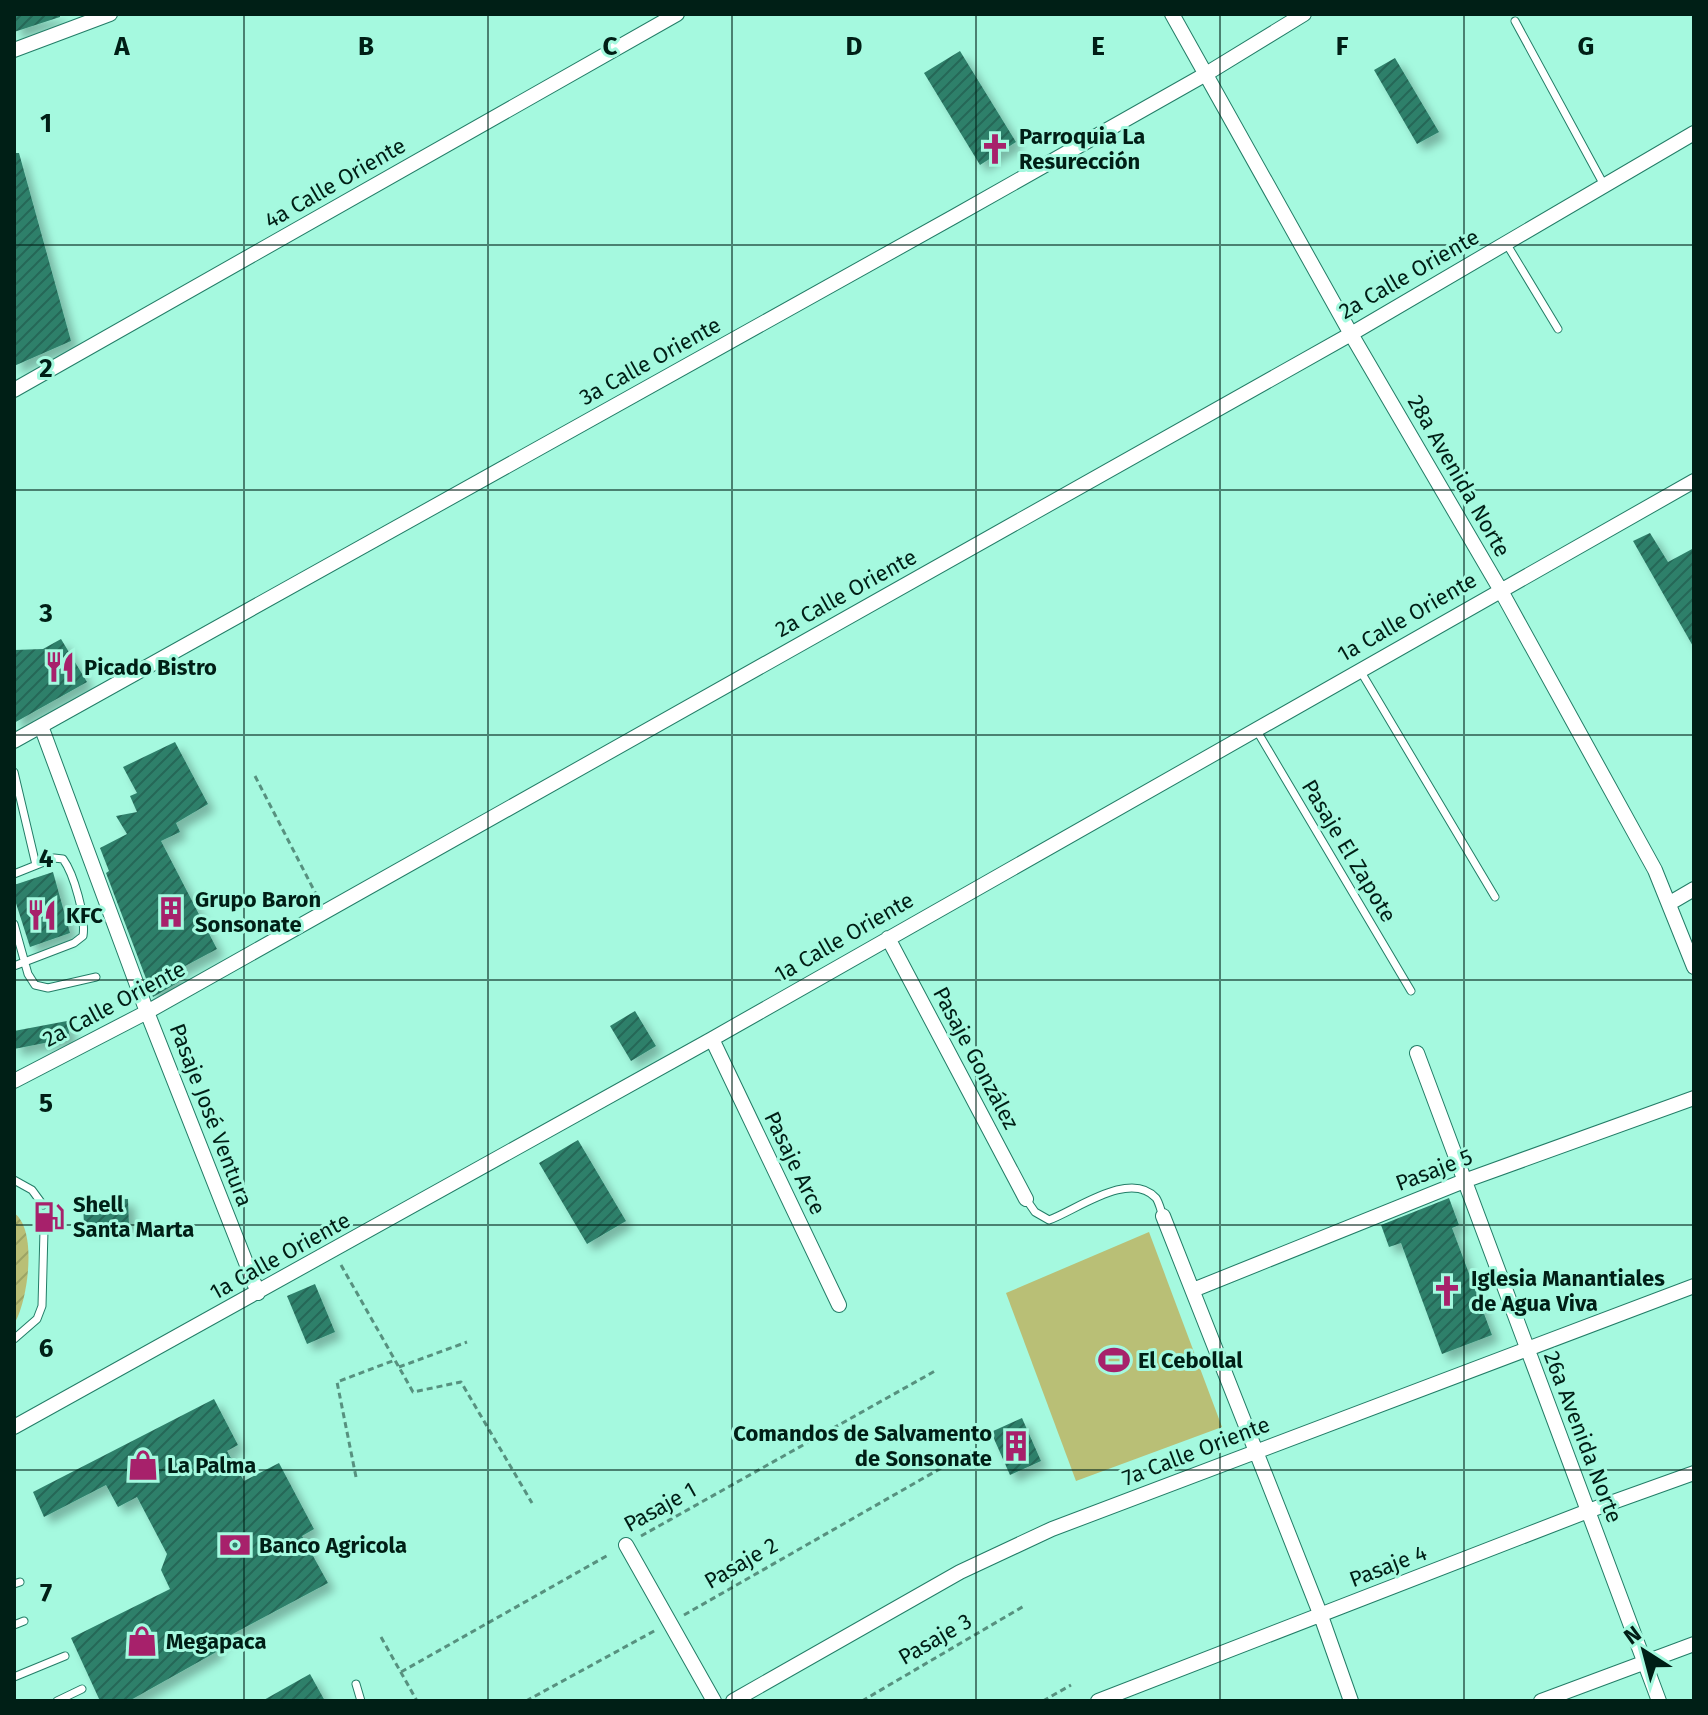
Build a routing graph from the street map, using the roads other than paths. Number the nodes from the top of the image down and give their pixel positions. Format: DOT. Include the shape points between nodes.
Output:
graph roads {
  1 [pos="110,14"];
  2 [pos="677,14"];
  3 [pos="1172,14"];
  4 [pos="1304,14"];
  5 [pos="1515,21"];
  6 [pos="14,50"];
  7 [pos="1206,74"];
  8 [pos="1694,133"];
  9 [pos="1604,185"];
  10 [pos="1506,243"];
  11 [pos="1558,329"];
  12 [pos="1351,334"];
  13 [pos="14,390"];
  14 [pos="1694,481"];
  15 [pos="1500,589"];
  16 [pos="1359,670"];
  17 [pos="41,726"];
  18 [pos="1256,729"];
  19 [pos="14,741"];
  20 [pos="14,772"];
  21 [pos="36,865"];
  22 [pos="14,874"];
  23 [pos="1694,889"];
  24 [pos="1495,897"];
  25 [pos="1670,903"];
  26 [pos="14,924"];
  27 [pos="888,938"];
  28 [pos="23,961"];
  29 [pos="14,966"];
  30 [pos="1694,967"];
  31 [pos="96,977"];
  32 [pos="1411,991"];
  33 [pos="147,1012"];
  34 [pos="712,1039"];
  35 [pos="1417,1053"];
  36 [pos="14,1081"];
  37 [pos="1694,1098"];
  38 [pos="14,1180"];
  39 [pos="1464,1181"];
  40 [pos="1026,1199"];
  41 [pos="43,1205"];
  42 [pos="1163,1216"];
  43 [pos="44,1230"];
  44 [pos="1694,1286"];
  45 [pos="1193,1290"];
  46 [pos="258,1293"];
  47 [pos="839,1305"];
  48 [pos="14,1339"];
  49 [pos="1526,1347"];
  50 [pos="14,1427"];
  51 [pos="1256,1453"];
  52 [pos="1694,1473"];
  53 [pos="1588,1511"];
  54 [pos="626,1545"];
  55 [pos="1321,1616"];
  56 [pos="24,1621"];
  57 [pos="14,1625"];
  58 [pos="1694,1644"];
  59 [pos="65,1656"];
  60 [pos="1645,1662"];
  61 [pos="14,1677"];
  62 [pos="356,1684"];
  63 [pos="82,1689"];
  64 [pos="57,1701"];
  65 [pos="361,1701"];
  66 [pos="714,1701"];
  67 [pos="733,1701"];
  68 [pos="1098,1701"];
  69 [pos="1351,1701"];
  70 [pos="1541,1701"];
  71 [pos="1659,1701"];
  1 -- 6 [label="street"];
  2 -- 13 [label="street, 4a Calle Oriente"];
  3 -- 7 [label="street, 28a Avenida Norte"];
  4 -- 7 [label="street, 3a Calle Oriente"];
  5 -- 9 [label="lane"];
  7 -- 12 [label="street, 28a Avenida Norte"];
  7 -- 17 [label="street, 3a Calle Oriente"];
  8 -- 9 [label="street, 2a Calle Oriente"];
  9 -- 10 [label="street, 2a Calle Oriente"];
  10 -- 11 [label="lane"];
  10 -- 12 [label="street, 2a Calle Oriente"];
  12 -- 15 [label="street, 28a Avenida Norte"];
  12 -- 33 [label="street, 2a Calle Oriente"];
  14 -- 15 [label="street, 1a Calle Oriente"];
  15 -- 16 [label="street, 1a Calle Oriente"];
  15 -- 25 [label="street, 28a Avenida Norte"];
  16 -- 18 [label="street, 1a Calle Oriente"];
  16 -- 24 [label="lane"];
  17 -- 19 [label="street, 3a Calle Oriente"];
  17 -- 33 [label="street, Pasaje José Ventura"];
  18 -- 27 [label="street, 1a Calle Oriente"];
  18 -- 32 [label="lane, Pasaje El Zapote"];
  20 -- 21 [label="lane"];
  21 -- 22 [label="lane"];
  21 -- 28 [label="lane" via="54,858 63,859 69,868 83,936"];
  23 -- 25 [label="street"];
  25 -- 30 [label="street, 28a Avenida Norte"];
  26 -- 28 [label="lane"];
  27 -- 34 [label="street, 1a Calle Oriente"];
  27 -- 40 [label="street, Pasaje González"];
  28 -- 29 [label="lane"];
  28 -- 31 [label="lane" via="35,985 48,988"];
  33 -- 36 [label="street, 2a Calle Oriente"];
  33 -- 46 [label="street, Pasaje José Ventura"];
  34 -- 46 [label="street, 1a Calle Oriente"];
  34 -- 47 [label="street, Pasaje Arce"];
  35 -- 39 [label="street, 26a Avenida Norte"];
  37 -- 39 [label="street, Pasaje 5"];
  38 -- 41 [label="lane" via="32,1190"];
  39 -- 45 [label="street, Pasaje 5"];
  39 -- 49 [label="street, 26a Avenida Norte"];
  40 -- 42 [label="lane" via="1049,1220 1105,1194 1144,1190 1156,1198"];
  42 -- 45 [label="street"];
  43 -- 48 [label="lane" via="42,1306 37,1319"];
  44 -- 49 [label="street, 7a Calle Oriente"];
  45 -- 51 [label="street"];
  46 -- 50 [label="street, 1a Calle Oriente"];
  49 -- 51 [label="street, 7a Calle Oriente"];
  49 -- 53 [label="street, 26a Avenida Norte"];
  51 -- 55 [label="street"];
  51 -- 67 [label="street, 7a Calle Oriente" via="1005,1549"];
  52 -- 53 [label="street, Pasaje 4"];
  53 -- 55 [label="street, Pasaje 4"];
  53 -- 60 [label="street, 26a Avenida Norte"];
  54 -- 66 [label="street"];
  55 -- 68 [label="street, Pasaje 4"];
  55 -- 69 [label="street"];
  56 -- 57 [label="lane"];
  58 -- 60 [label="street"];
  59 -- 61 [label="lane"];
  60 -- 70 [label="street"];
  60 -- 71 [label="street, 26a Avenida Norte"];
  62 -- 65 [label="lane"];
  63 -- 64 [label="lane"];
}
